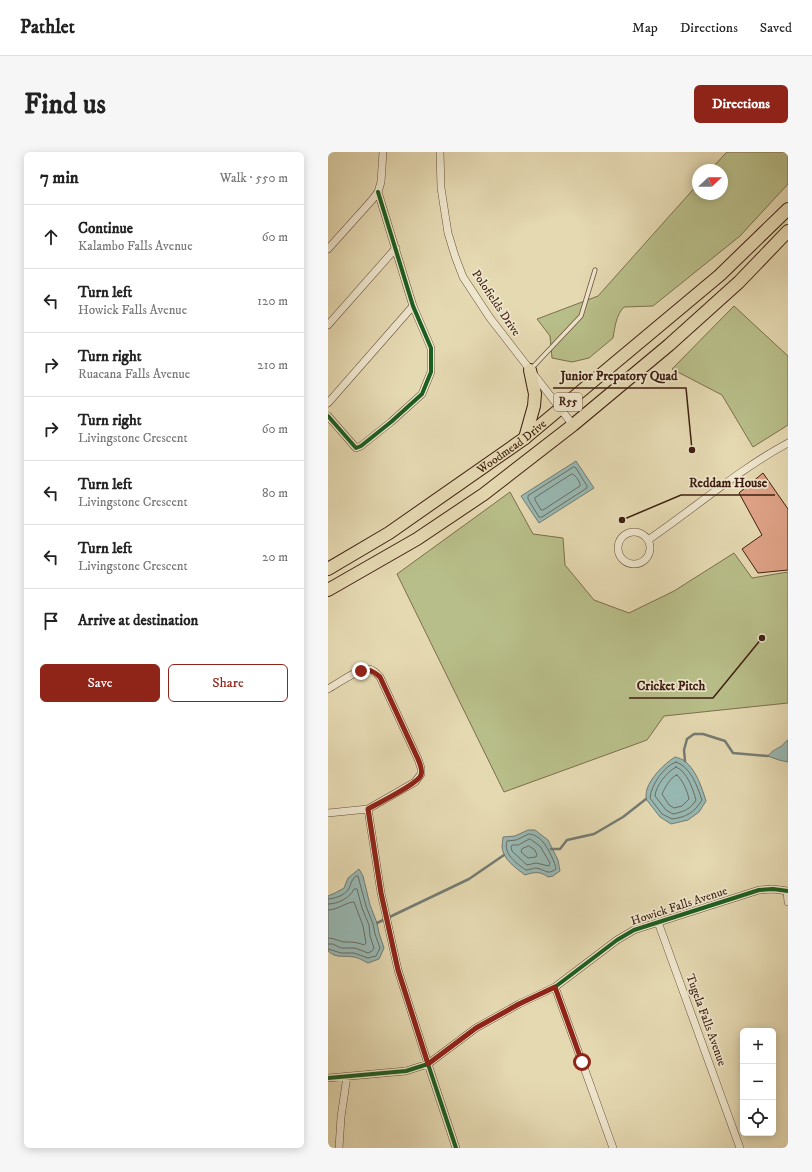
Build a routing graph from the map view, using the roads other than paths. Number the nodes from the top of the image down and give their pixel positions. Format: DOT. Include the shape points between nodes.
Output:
graph roads {
  1 [pos="383,152"];
  2 [pos="440,152"];
  3 [pos="378,192"];
  4 [pos="788,209"];
  5 [pos="788,232"];
  6 [pos="396,248"];
  7 [pos="328,249"];
  8 [pos="595,270"];
  9 [pos="413,306"];
  10 [pos="328,325"];
  11 [pos="530,370"];
  12 [pos="328,404"];
  13 [pos="560,409"];
  14 [pos="328,416"];
  15 [pos="573,425"];
  16 [pos="525,438"];
  17 [pos="788,443"];
  18 [pos="648,540"];
  19 [pos="328,569"];
  20 [pos="328,590"];
  21 [pos="328,689"];
  22 [pos="368,809"];
  23 [pos="328,813"];
  24 [pos="787,891"];
  25 [pos="788,902"];
  26 [pos="658,922"];
  27 [pos="555,987"];
  28 [pos="428,1064"];
  29 [pos="347,1076"];
  30 [pos="328,1078"];
  31 [pos="339,1148"];
  32 [pos="456,1148"];
  33 [pos="613,1148"];
  34 [pos="740,1148"];
  1 -- 3 [label="street"];
  2 -- 11 [label="street, Polofields Drive" via="441,188 448,233 455,256 464,277 490,318"];
  3 -- 6 [label="street"];
  3 -- 7 [label="street"];
  4 -- 13 [label="main road, Woodmead Drive / R55" via="720,275"];
  5 -- 15 [label="main road, Woodmead Drive / R55" via="739,282 675,340"];
  6 -- 9 [label="street"];
  6 -- 10 [label="street"];
  8 -- 11 [label="lane" via="581,316"];
  9 -- 12 [label="street"];
  9 -- 14 [label="street" via="431,348 431,372 422,394 385,427 356,448"];
  11 -- 13 [label="street, Polofields Drive"];
  11 -- 16 [label="main road" via="535,394"];
  13 -- 15 [label="street, Polofields Drive"];
  13 -- 16 [label="main road, Woodmead Drive / R55"];
  15 -- 20 [label="main road, Woodmead Drive / R55" via="484,494 418,538"];
  16 -- 19 [label="main road, Woodmead Drive / R55" via="389,533"];
  17 -- 18 [label="street" via="742,471"];
  18 -- 18 [label="street" via="649,553 643,561 628,563 620,556 618,546 623,536 638,532"];
  21 -- 22 [label="street" via="361,671 369,669 374,672 380,677 418,759 421,774 415,782"];
  22 -- 23 [label="street"];
  22 -- 28 [label="street" via="381,893 398,970"];
  24 -- 25 [label="street"];
  24 -- 26 [label="street, Howick Falls Avenue" via="759,890"];
  26 -- 27 [label="street, Howick Falls Avenue" via="634,930 617,940"];
  26 -- 34 [label="street, Tugela Falls Avenue"];
  27 -- 28 [label="street, Howick Falls Avenue" via="476,1028"];
  27 -- 33 [label="street"];
  28 -- 29 [label="street, Howick Falls Avenue" via="406,1070"];
  28 -- 32 [label="street"];
  29 -- 30 [label="street, Howick Falls Avenue"];
  29 -- 31 [label="street"];
}
